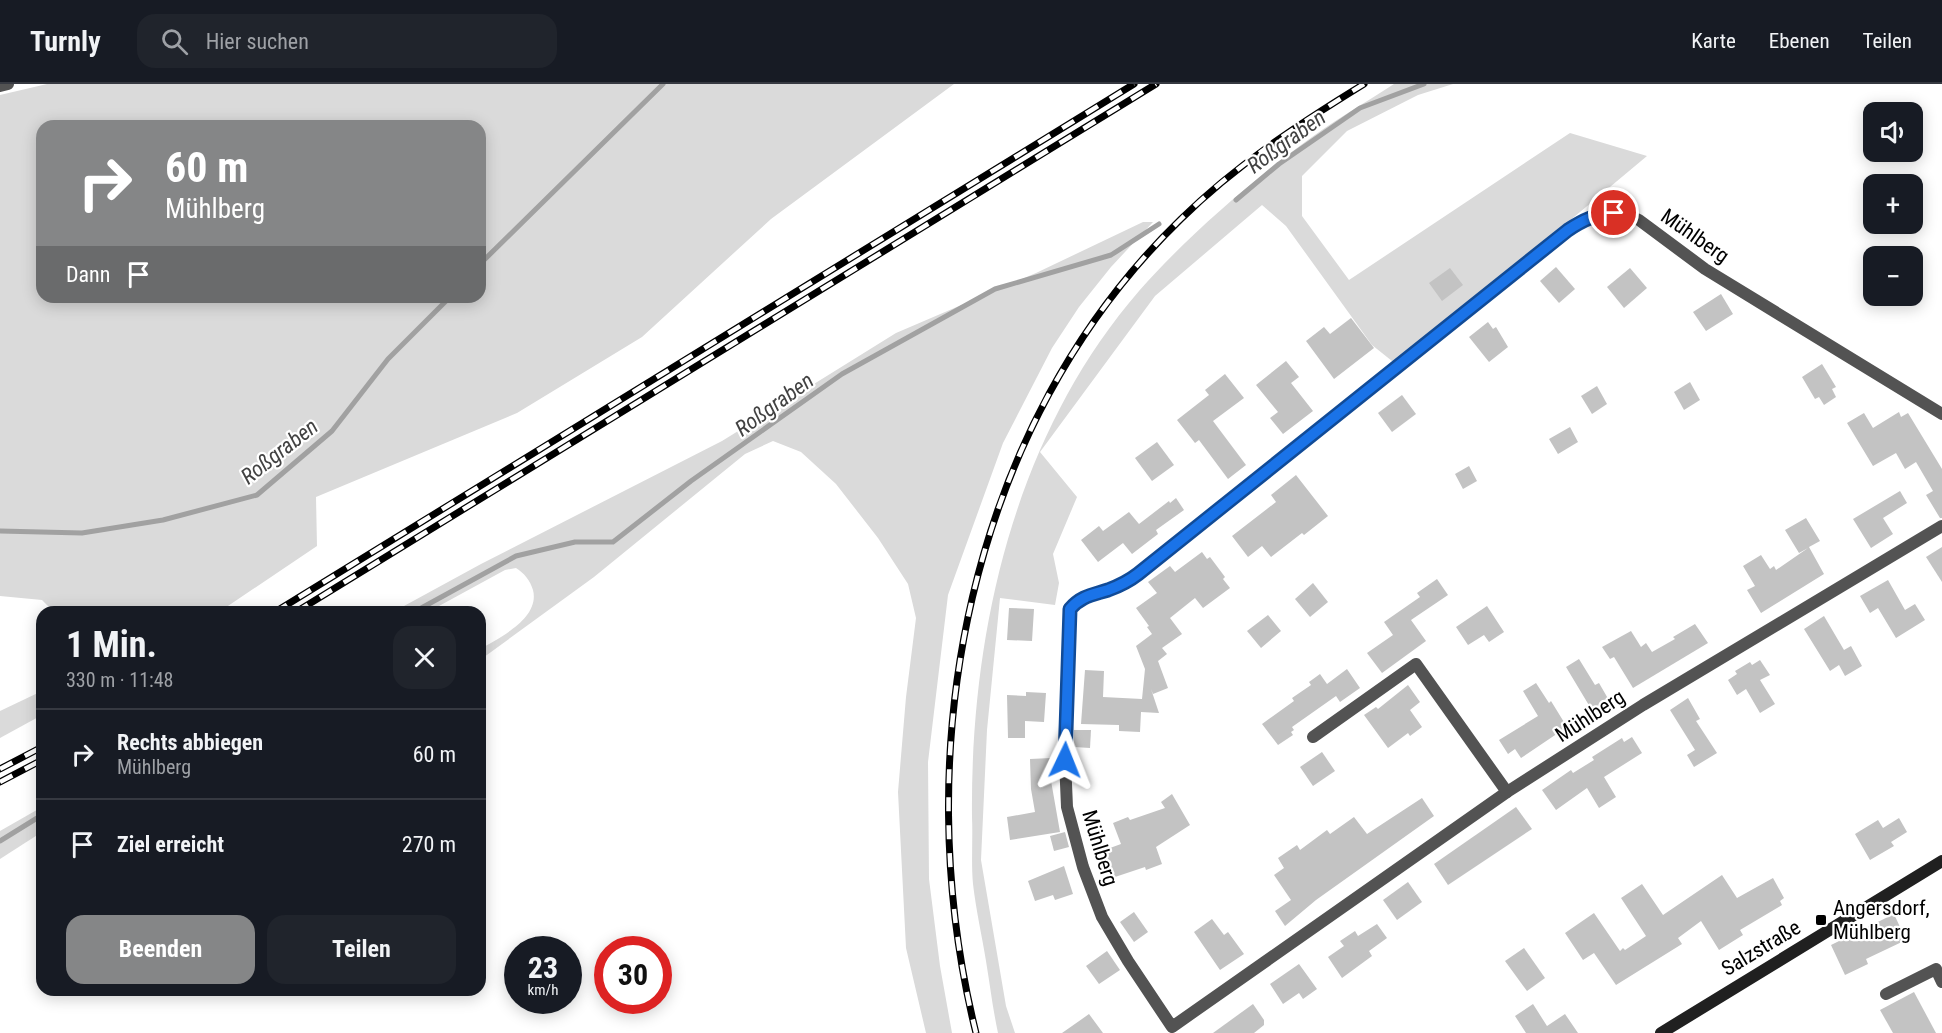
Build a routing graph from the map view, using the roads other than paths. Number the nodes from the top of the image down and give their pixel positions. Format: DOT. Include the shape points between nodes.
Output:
graph roads {
  1 [pos="8,84"];
  2 [pos="0,86"];
  3 [pos="1942,414"];
  4 [pos="1942,526"];
  5 [pos="1313,737"];
  6 [pos="1507,792"];
  7 [pos="1942,861"];
  8 [pos="1942,982"];
  9 [pos="1886,994"];
  10 [pos="1167,1030"];
  11 [pos="1661,1033"];
  1 -- 2 [label="street"];
  3 -- 10 [label="street, Mühlberg" via="1705,269 1639,220 1628,214 1599,214 1568,230 1138,574 1124,584 1076,602 1070,609 1067,807 1102,917"];
  4 -- 6 [label="street, Mühlberg" via="1643,705"];
  5 -- 6 [label="street" via="1416,664"];
  6 -- 10 [label="street, Mühlberg"];
  7 -- 11 [label="street, Salzstraße"];
  8 -- 9 [label="street" via="1936,969"];
}
